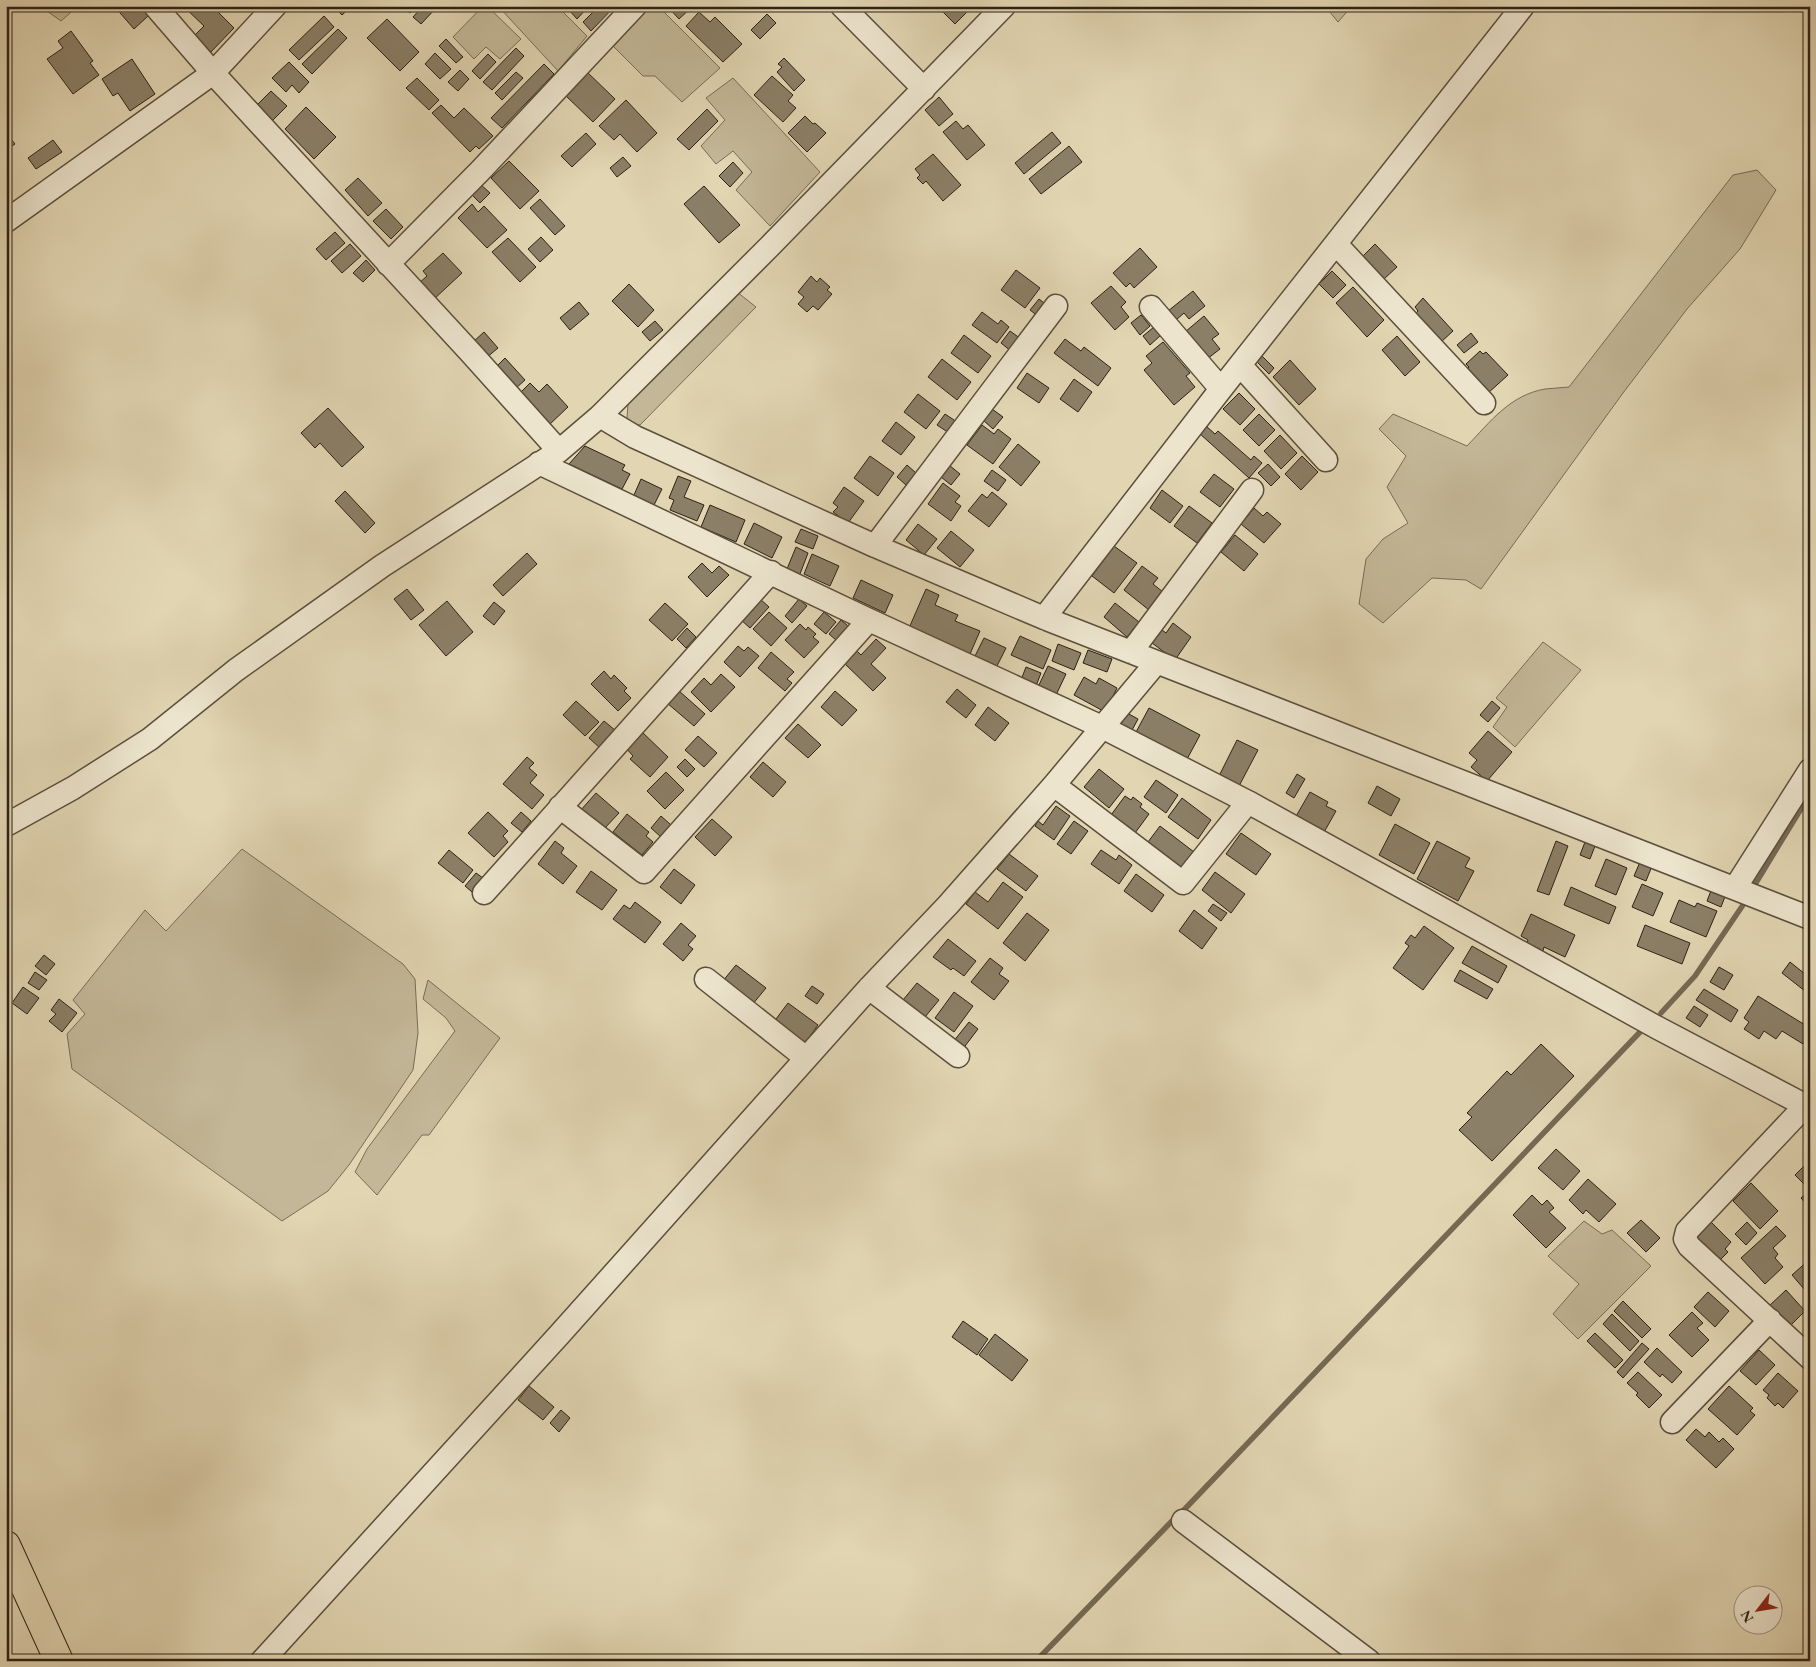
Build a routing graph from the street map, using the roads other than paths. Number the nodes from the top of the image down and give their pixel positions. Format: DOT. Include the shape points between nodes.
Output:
graph roads {
  1 [pos="155,6"];
  2 [pos="275,6"];
  3 [pos="635,6"];
  4 [pos="842,6"];
  5 [pos="1004,6"];
  6 [pos="1523,6"];
  7 [pos="213,73"];
  8 [pos="924,89"];
  9 [pos="6,221"];
  10 [pos="1336,244"];
  11 [pos="388,264"];
  12 [pos="1056,306"];
  13 [pos="1151,307"];
  14 [pos="1240,365"];
  15 [pos="1221,389"];
  16 [pos="1484,403"];
  17 [pos="600,416"];
  18 [pos="558,451"];
  19 [pos="1326,460"];
  20 [pos="539,463"];
  21 [pos="1252,490"];
  22 [pos="875,546"];
  23 [pos="771,572"];
  24 [pos="1044,618"];
  25 [pos="870,620"];
  26 [pos="1131,652"];
  27 [pos="1156,663"];
  28 [pos="1102,727"];
  29 [pos="1810,770"];
  30 [pos="1054,785"];
  31 [pos="1248,802"];
  32 [pos="560,808"];
  33 [pos="6,825"];
  34 [pos="1735,888"];
  35 [pos="484,893"];
  36 [pos="1810,918"];
  37 [pos="706,978"];
  38 [pos="869,988"];
  39 [pos="958,1056"];
  40 [pos="806,1058"];
  41 [pos="1807,1107"];
  42 [pos="1770,1320"];
  43 [pos="1810,1358"];
  44 [pos="1672,1422"];
  45 [pos="1183,1521"];
  46 [pos="6,1545"];
  47 [pos="58,1661"];
  48 [pos="262,1661"];
  49 [pos="1369,1661"];
  1 -- 7 [label="street"];
  2 -- 7 [label="street"];
  3 -- 11 [label="street"];
  4 -- 8 [label="street"];
  5 -- 8 [label="street"];
  6 -- 10 [label="street"];
  7 -- 9 [label="street"];
  7 -- 11 [label="street"];
  8 -- 17 [label="street"];
  10 -- 14 [label="street"];
  10 -- 16 [label="street"];
  11 -- 18 [label="street"];
  12 -- 22 [label="street"];
  13 -- 15 [label="street"];
  14 -- 15 [label="street"];
  14 -- 19 [label="street"];
  15 -- 24 [label="street"];
  17 -- 18 [label="street"];
  17 -- 22 [label="street" via="635,437"];
  18 -- 20 [label="street"];
  20 -- 23 [label="street"];
  20 -- 33 [label="street" via="382,566 236,670 150,739 73,788"];
  21 -- 26 [label="street"];
  22 -- 24 [label="street"];
  23 -- 25 [label="street"];
  23 -- 32 [label="street"];
  24 -- 26 [label="street"];
  25 -- 28 [label="street"];
  25 -- 32 [label="street" via="644,872"];
  26 -- 27 [label="street"];
  27 -- 28 [label="street"];
  27 -- 34 [label="street"];
  28 -- 30 [label="street"];
  28 -- 31 [label="street"];
  29 -- 34 [label="street"];
  30 -- 31 [label="street" via="1183,883"];
  30 -- 38 [label="street"];
  31 -- 41 [label="street"];
  32 -- 35 [label="street"];
  34 -- 36 [label="street"];
  37 -- 40 [label="street"];
  38 -- 39 [label="street"];
  38 -- 40 [label="street"];
  40 -- 48 [label="street"];
  41 -- 42 [label="street" via="1687,1231 1685,1239"];
  42 -- 43 [label="street"];
  42 -- 44 [label="street"];
  45 -- 49 [label="street"];
  46 -- 47 [label="highway"];
}
